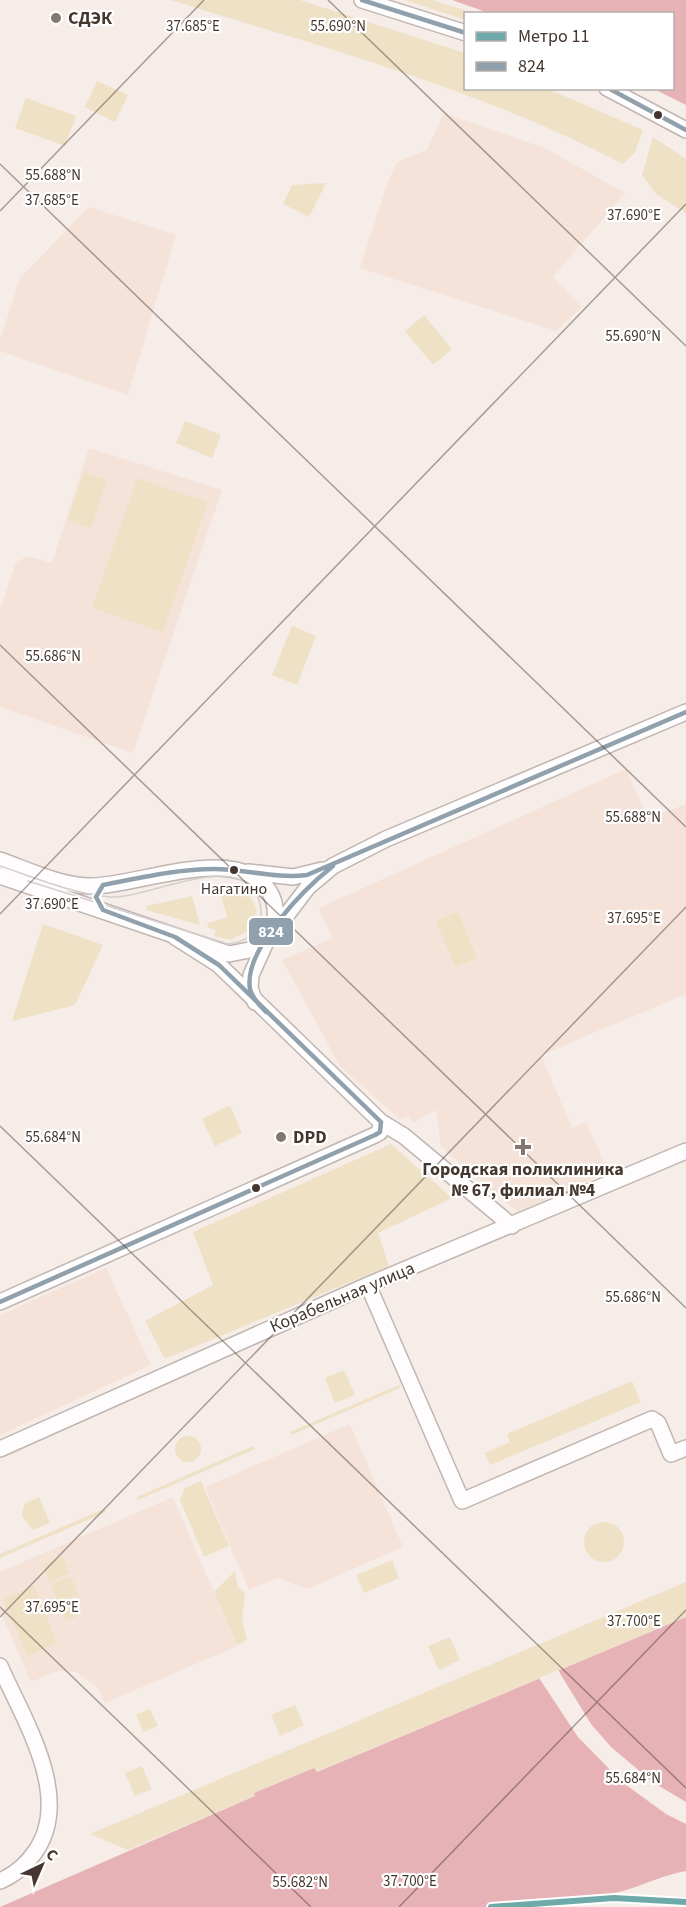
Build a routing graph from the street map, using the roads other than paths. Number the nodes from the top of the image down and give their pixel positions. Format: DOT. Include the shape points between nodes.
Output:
graph roads {
  1 [pos="362,0"];
  2 [pos="464,33"];
  3 [pos="611,90"];
  4 [pos="686,130"];
  5 [pos="686,712"];
  6 [pos="0,861"];
  7 [pos="333,866"];
  8 [pos="242,872"];
  9 [pos="0,876"];
  10 [pos="103,885"];
  11 [pos="103,910"];
  12 [pos="175,937"];
  13 [pos="268,938"];
  14 [pos="255,1002"];
  15 [pos="381,1122"];
  16 [pos="686,1151"];
  17 [pos="512,1226"];
  18 [pos="368,1285"];
  19 [pos="0,1302"];
  20 [pos="686,1448"];
  21 [pos="0,1449"];
  22 [pos="0,1666"];
  23 [pos="0,1881"];
  1 -- 2 [label="street"];
  3 -- 4 [label="street"];
  5 -- 7 [label="street" via="386,839"];
  6 -- 10 [label="street" via="67,882"];
  7 -- 8 [label="street" via="293,877"];
  7 -- 13 [label="street" via="308,887"];
  8 -- 10 [label="street" via="178,871"];
  8 -- 13 [label="street" via="265,885 271,894 276,919"];
  9 -- 11 [label="street"];
  10 -- 11 [label="street" via="96,897"];
  11 -- 12 [label="street"];
  12 -- 13 [label="street" via="229,954 254,949"];
  12 -- 14 [label="street" via="219,966"];
  13 -- 14 [label="street" via="251,975"];
  14 -- 15 [label="street"];
  15 -- 17 [label="street" via="404,1136"];
  15 -- 19 [label="street" via="380,1132 375,1136"];
  16 -- 17 [label="street, Корабельная улица"];
  17 -- 18 [label="street, Корабельная улица"];
  18 -- 20 [label="street" via="462,1501 652,1419 671,1454"];
  18 -- 21 [label="street, Корабельная улица"];
  22 -- 23 [label="street" via="44,1766 50,1807 47,1828 38,1848 24,1865"];
}
